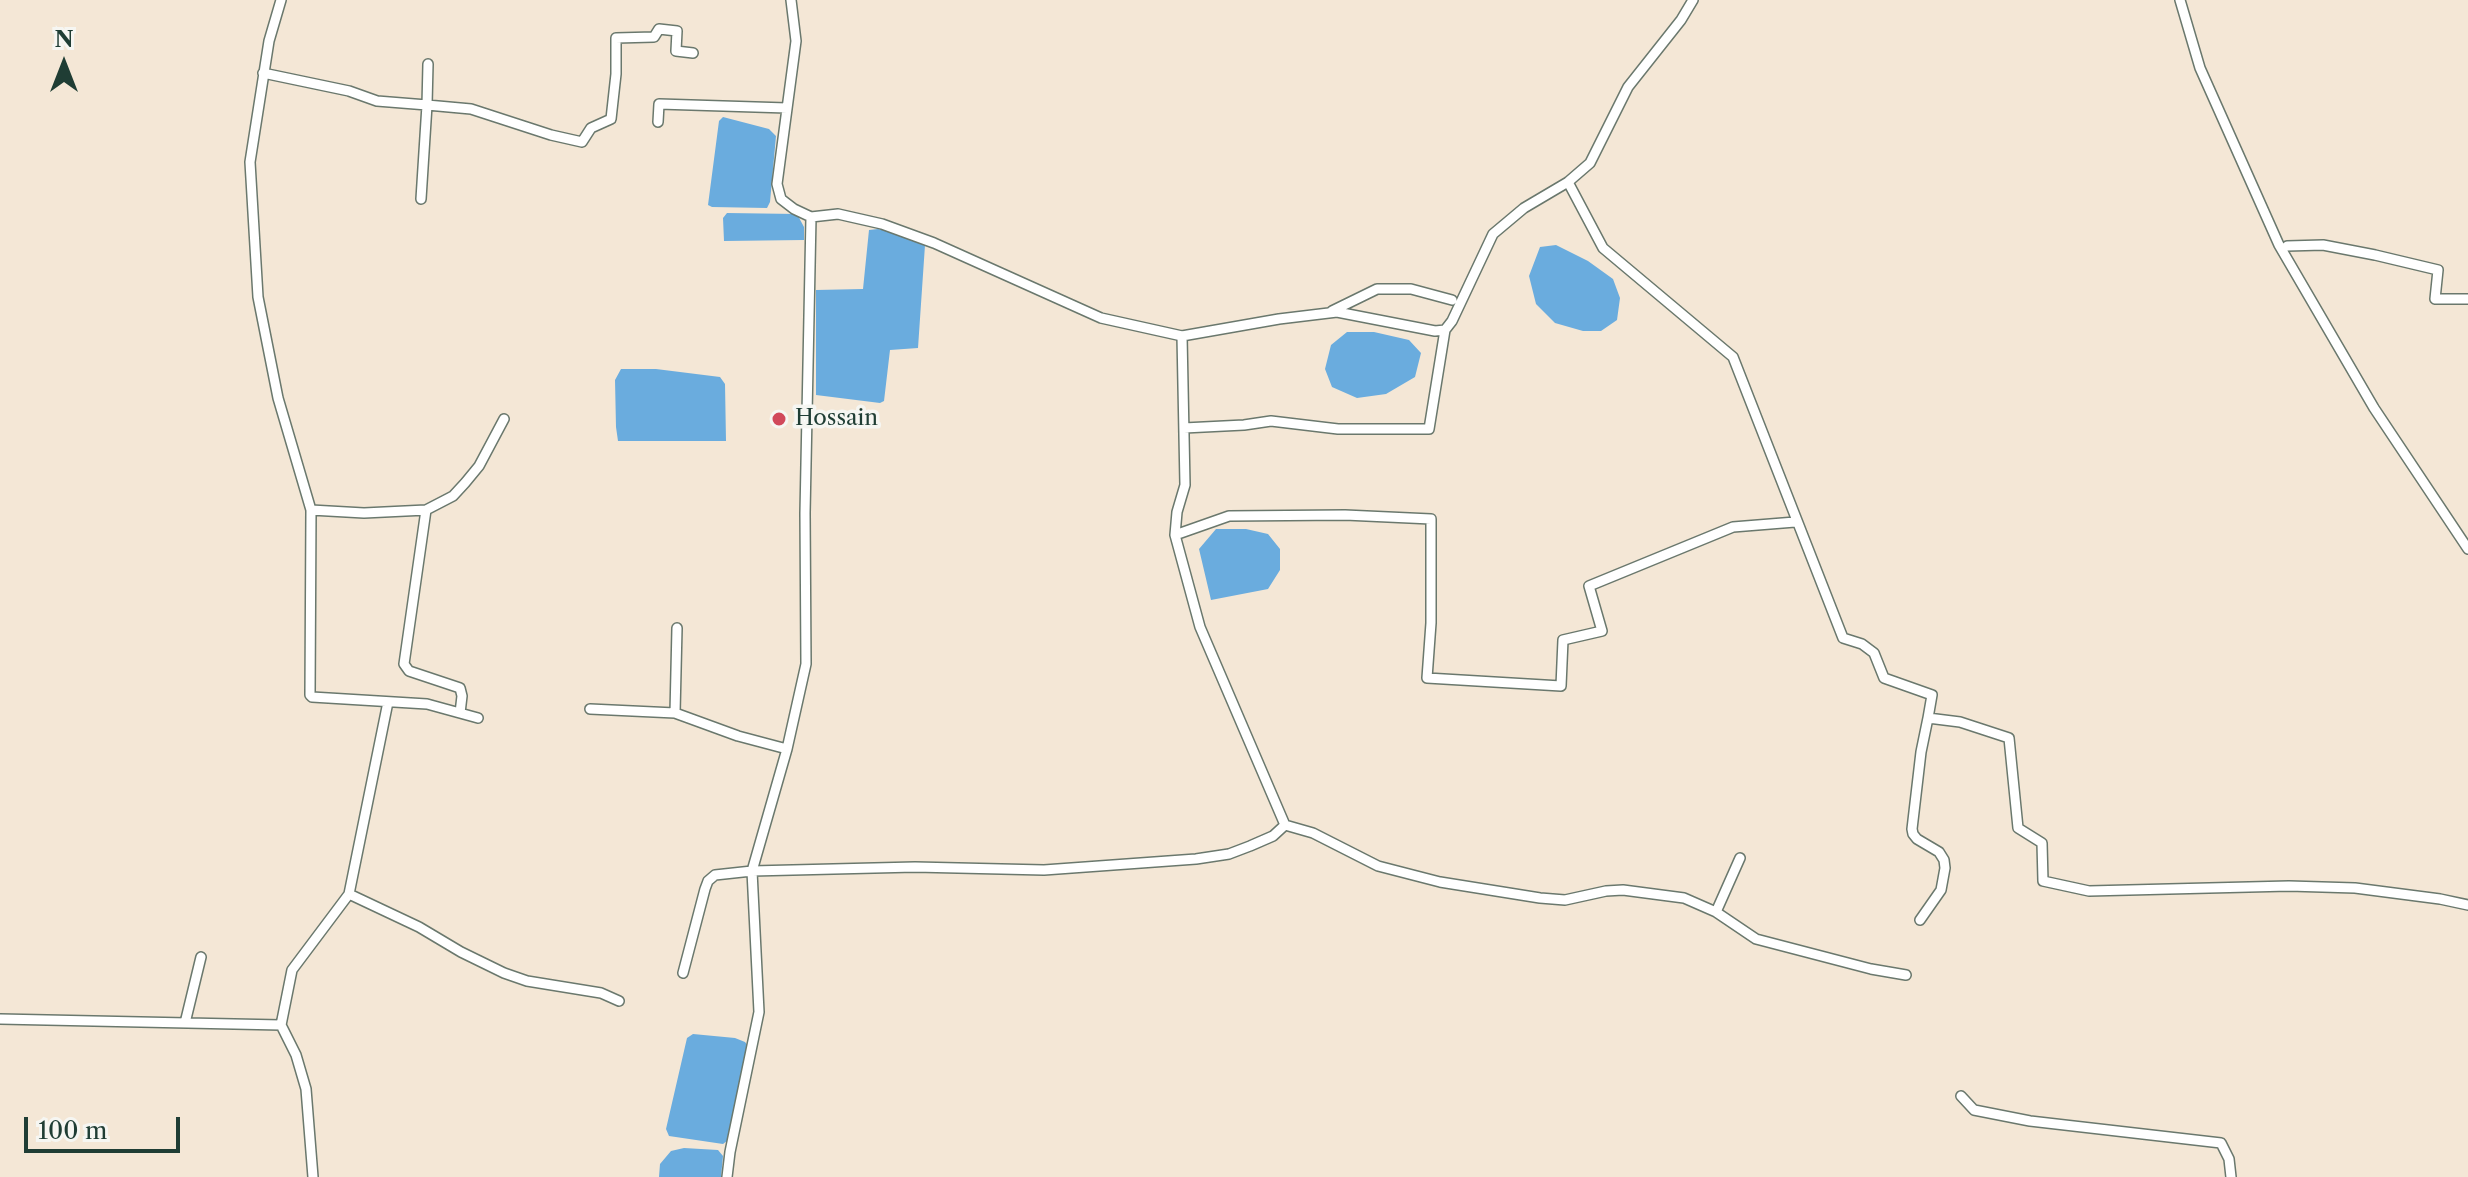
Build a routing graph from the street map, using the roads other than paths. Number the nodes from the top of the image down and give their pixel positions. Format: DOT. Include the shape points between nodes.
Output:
graph roads {
  1 [pos="281,0"];
  2 [pos="791,0"];
  3 [pos="1693,0"];
  4 [pos="2180,0"];
  5 [pos="693,53"];
  6 [pos="428,64"];
  7 [pos="263,73"];
  8 [pos="427,105"];
  9 [pos="787,108"];
  10 [pos="658,122"];
  11 [pos="1568,182"];
  12 [pos="421,199"];
  13 [pos="811,217"];
  14 [pos="2287,246"];
  15 [pos="2468,299"];
  16 [pos="1452,300"];
  17 [pos="1325,314"];
  18 [pos="1445,330"];
  19 [pos="1182,336"];
  20 [pos="504,419"];
  21 [pos="1184,428"];
  22 [pos="311,510"];
  23 [pos="426,510"];
  24 [pos="1795,522"];
  25 [pos="1175,535"];
  26 [pos="2468,549"];
  27 [pos="677,628"];
  28 [pos="388,702"];
  29 [pos="590,709"];
  30 [pos="460,713"];
  31 [pos="675,713"];
  32 [pos="478,718"];
  33 [pos="1928,718"];
  34 [pos="787,749"];
  35 [pos="1285,825"];
  36 [pos="1740,858"];
  37 [pos="752,871"];
  38 [pos="349,894"];
  39 [pos="2468,905"];
  40 [pos="1716,912"];
  41 [pos="1920,920"];
  42 [pos="201,957"];
  43 [pos="683,973"];
  44 [pos="1906,975"];
  45 [pos="619,1001"];
  46 [pos="0,1019"];
  47 [pos="185,1023"];
  48 [pos="281,1025"];
  49 [pos="1961,1096"];
  50 [pos="313,1177"];
  51 [pos="727,1177"];
  52 [pos="2231,1177"];
  1 -- 7 [label="street"];
  2 -- 9 [label="street" via="796,41"];
  3 -- 11 [label="street" via="1628,87 1590,163"];
  4 -- 26 [label="street" via="2200,68 2279,245 2374,408"];
  5 -- 8 [label="street" via="676,51 677,31 659,29 654,37 616,38 611,119 591,128 582,142 471,109"];
  6 -- 8 [label="street"];
  7 -- 8 [label="street" via="377,101"];
  7 -- 22 [label="street" via="250,162 258,297 278,398"];
  8 -- 12 [label="street"];
  9 -- 10 [label="street" via="659,104"];
  9 -- 13 [label="street" via="777,184 781,199"];
  11 -- 18 [label="street" via="1493,234"];
  11 -- 33 [label="street" via="1603,248 1733,357 1843,638 1874,653 1884,678 1932,695"];
  13 -- 19 [label="street" via="838,214 882,224 1101,318"];
  13 -- 34 [label="street" via="806,664"];
  14 -- 15 [label="street" via="2323,245 2438,270 2435,299"];
  16 -- 17 [label="street" via="1411,289 1377,289"];
  17 -- 18 [label="street"];
  17 -- 19 [label="street"];
  18 -- 21 [label="street" via="1429,429 1338,429 1271,421"];
  19 -- 21 [label="street"];
  20 -- 23 [label="street" via="465,483"];
  21 -- 25 [label="street" via="1185,485"];
  22 -- 23 [label="street"];
  22 -- 28 [label="street" via="310,695"];
  23 -- 30 [label="street" via="404,664 409,671 460,688"];
  24 -- 25 [label="street" via="1733,527 1589,586 1602,631 1563,640 1561,686 1427,678 1431,519 1229,516"];
  25 -- 35 [label="street" via="1200,627"];
  27 -- 31 [label="street"];
  28 -- 30 [label="street"];
  28 -- 38 [label="street"];
  29 -- 31 [label="street"];
  30 -- 32 [label="street"];
  31 -- 34 [label="street"];
  33 -- 39 [label="street" via="2009,738 2018,828 2042,843 2043,881 2089,891 2355,888"];
  33 -- 41 [label="street" via="1912,829 1917,839 1939,852 1945,868 1941,890"];
  34 -- 37 [label="street"];
  35 -- 37 [label="street" via="1250,846 1196,859 1044,870"];
  35 -- 40 [label="street" via="1378,866 1440,882 1565,900 1623,890 1684,898"];
  36 -- 40 [label="street"];
  37 -- 43 [label="street" via="715,875 708,881"];
  37 -- 51 [label="street" via="759,1012"];
  38 -- 45 [label="street" via="504,973"];
  38 -- 48 [label="street" via="292,970"];
  40 -- 44 [label="street" via="1756,939"];
  42 -- 47 [label="street"];
  46 -- 47 [label="street"];
  47 -- 48 [label="street"];
  48 -- 50 [label="street" via="306,1089"];
  49 -- 52 [label="street" via="1974,1110 2030,1121 2221,1143"];
}
